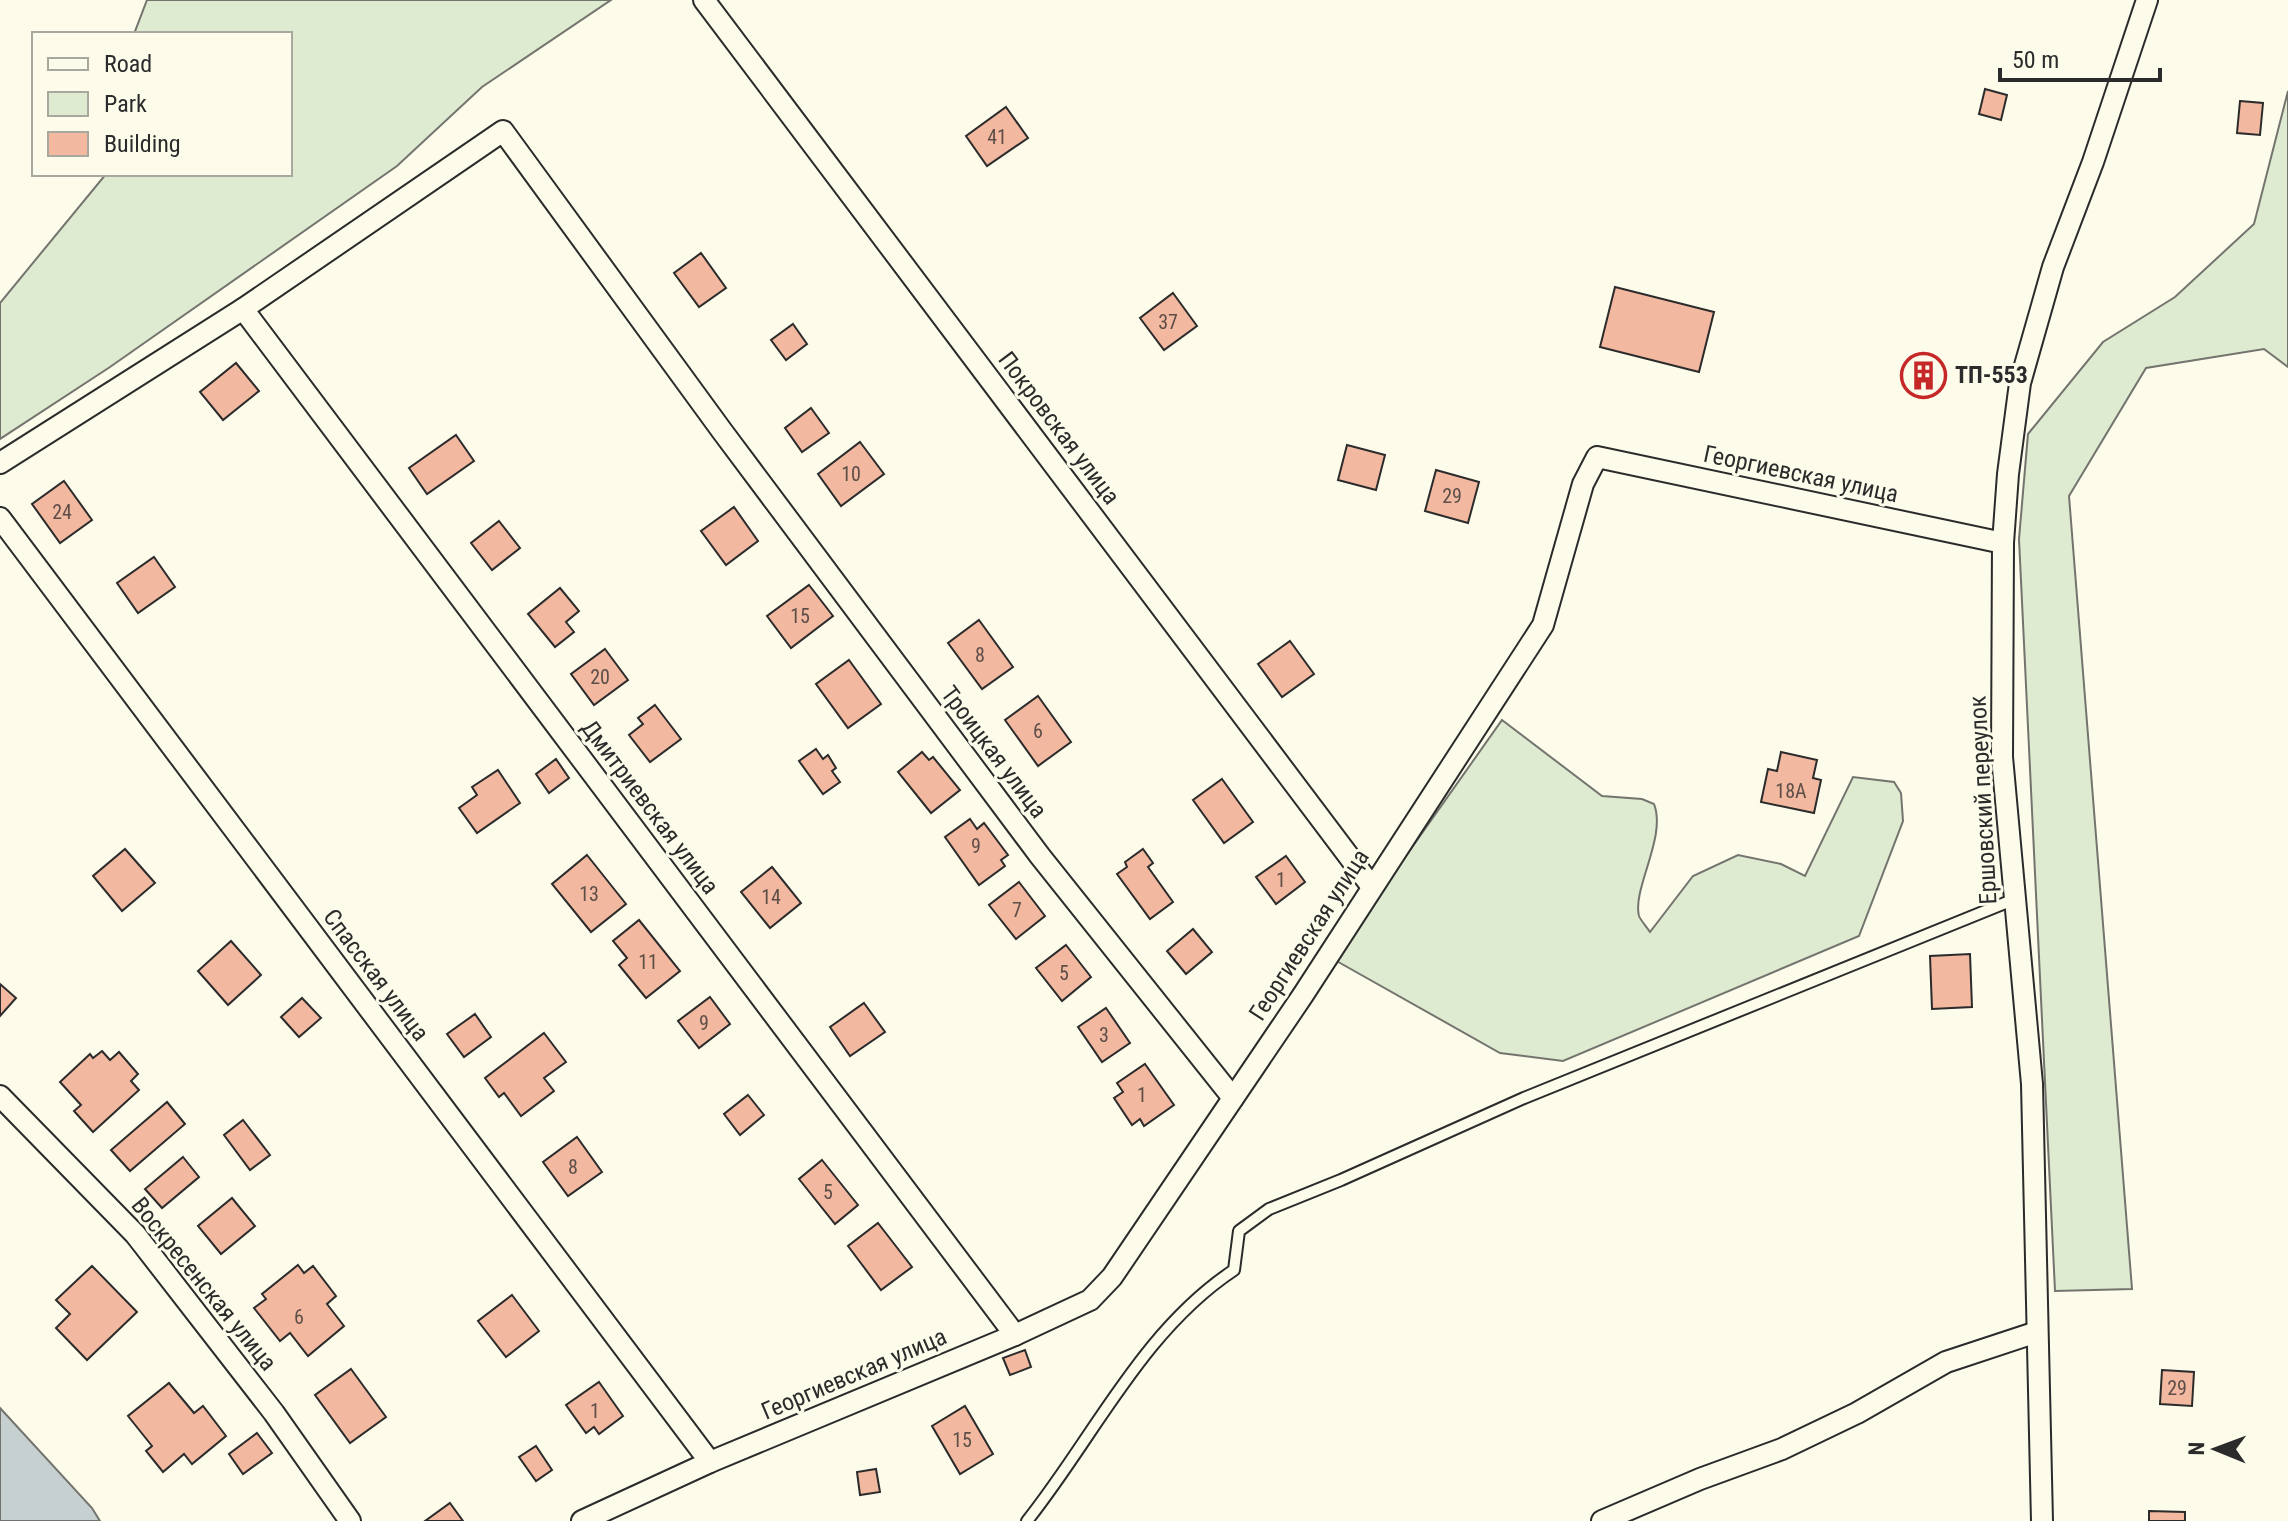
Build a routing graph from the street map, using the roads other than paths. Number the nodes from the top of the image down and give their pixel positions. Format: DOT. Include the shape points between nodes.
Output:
graph roads {
  1 [pos="704,0"];
  2 [pos="2147,0"];
  3 [pos="243,309"];
  4 [pos="0,463"];
  5 [pos="0,518"];
  6 [pos="2003,543"];
  7 [pos="1372,887"];
  8 [pos="2015,899"];
  9 [pos="0,1096"];
  10 [pos="1233,1098"];
  11 [pos="2037,1332"];
  12 [pos="1015,1335"];
  13 [pos="710,1462"];
  14 [pos="350,1521"];
  15 [pos="582,1521"];
  16 [pos="1027,1521"];
  17 [pos="1602,1521"];
  18 [pos="2042,1521"];
  1 -- 7 [label="street, Покровская улица"];
  2 -- 6 [label="street, Ершовский переулок" via="2053,267 2020,383"];
  3 -- 4 [label="street"];
  3 -- 10 [label="street, Троицкая улица" via="503,131 1040,856"];
  3 -- 12 [label="street, Дмитриевская улица"];
  5 -- 13 [label="street, Спасская улица"];
  6 -- 7 [label="street, Георгиевская улица" via="1597,457 1583,484 1543,625"];
  6 -- 8 [label="street, Ершовский переулок" via="2002,757"];
  7 -- 10 [label="street, Георгиевская улица"];
  8 -- 11 [label="street, Ершовский переулок" via="2032,1084"];
  8 -- 16 [label="lane" via="1524,1098 1269,1209 1239,1231 1234,1270 1208,1287 1165,1332 1099,1415"];
  9 -- 14 [label="street, Воскресенская улица" via="135,1234"];
  10 -- 12 [label="street, Георгиевская улица" via="1112,1277 1090,1300"];
  11 -- 17 [label="street" via="1946,1362 1782,1449"];
  11 -- 18 [label="street, Ершовский переулок"];
  12 -- 13 [label="street, Георгиевская улица"];
  13 -- 15 [label="street, Георгиевская улица"];
}
